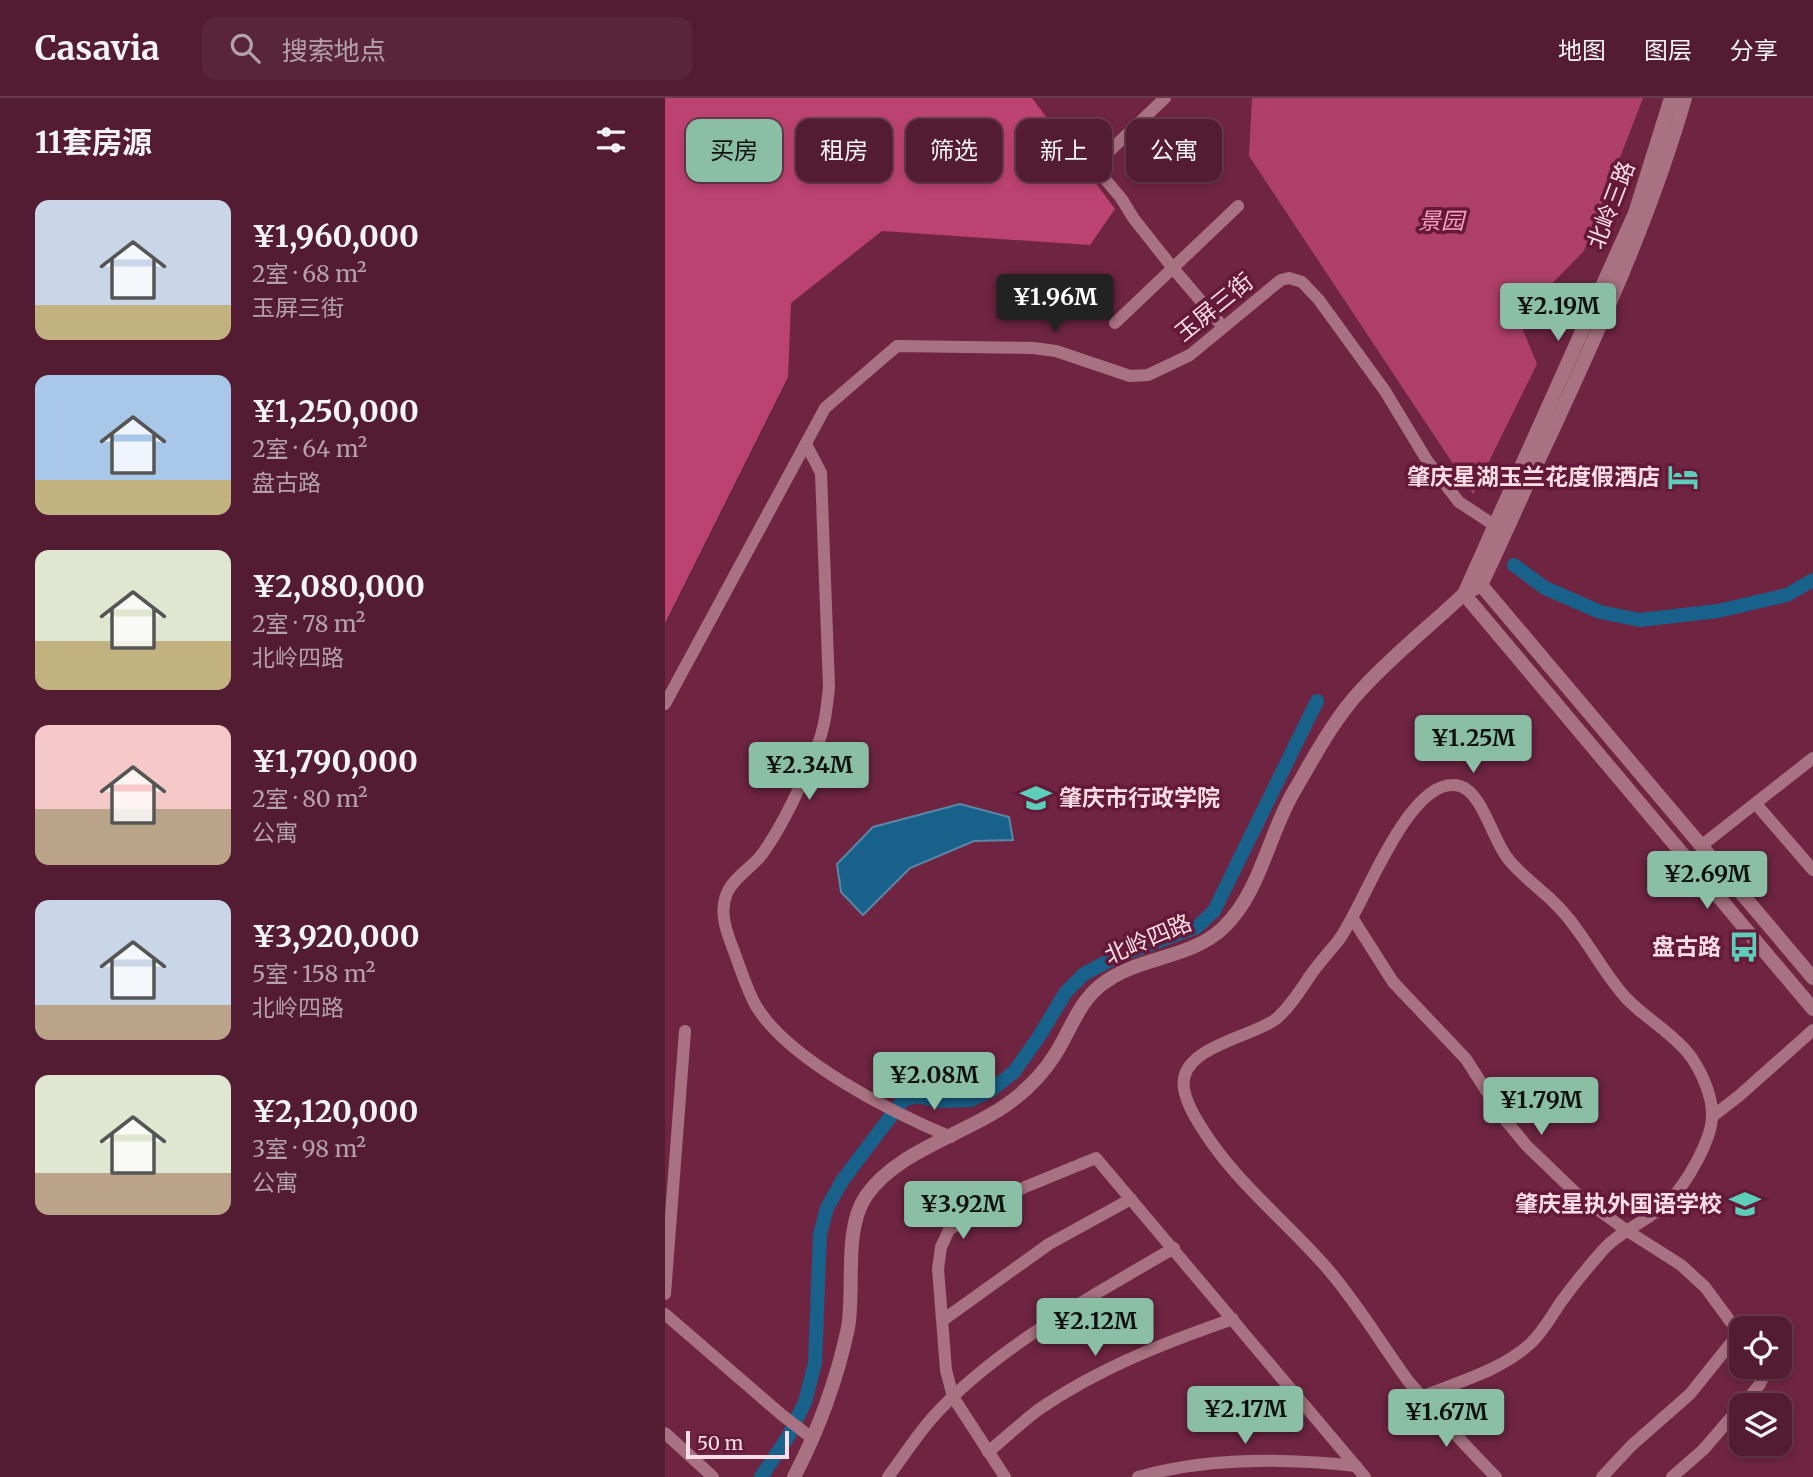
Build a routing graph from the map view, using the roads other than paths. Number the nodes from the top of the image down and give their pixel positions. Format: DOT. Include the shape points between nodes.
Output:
graph roads {
  1 [pos="1165,98"];
  2 [pos="1671,98"];
  3 [pos="1685,98"];
  4 [pos="1238,206"];
  5 [pos="1172,267"];
  6 [pos="1115,323"];
  7 [pos="1223,327"];
  8 [pos="806,444"];
  9 [pos="1494,525"];
  10 [pos="1481,585"];
  11 [pos="1464,594"];
  12 [pos="665,704"];
  13 [pos="1813,758"];
  14 [pos="1643,778"];
  15 [pos="1629,790"];
  16 [pos="1756,804"];
  17 [pos="1701,846"];
  18 [pos="1813,870"];
  19 [pos="1353,919"];
  20 [pos="1813,978"];
  21 [pos="1813,1009"];
  22 [pos="1813,1030"];
  23 [pos="685,1031"];
  24 [pos="1713,1116"];
  25 [pos="951,1137"];
  26 [pos="1131,1199"];
  27 [pos="1626,1230"];
  28 [pos="1174,1248"];
  29 [pos="665,1294"];
  30 [pos="665,1314"];
  31 [pos="1233,1319"];
  32 [pos="1729,1319"];
  33 [pos="943,1320"];
  34 [pos="1729,1347"];
  35 [pos="1422,1396"];
  36 [pos="953,1397"];
  37 [pos="1729,1421"];
  38 [pos="665,1433"];
  39 [pos="807,1435"];
  40 [pos="988,1452"];
  41 [pos="1356,1466"];
  42 [pos="713,1477"];
  43 [pos="794,1477"];
  44 [pos="888,1477"];
  45 [pos="1005,1477"];
  46 [pos="1138,1477"];
  47 [pos="1365,1477"];
  48 [pos="1496,1477"];
  49 [pos="1602,1477"];
  50 [pos="1672,1477"];
  1 -- 5 [label="street" via="1094,166"];
  2 -- 9 [label="street, 北岭三路" via="1635,213"];
  3 -- 10 [label="street, 北岭三路" via="1647,214"];
  4 -- 5 [label="street"];
  5 -- 6 [label="street"];
  5 -- 7 [label="street"];
  7 -- 8 [label="street, 玉屏三街" via="1190,355 1148,375 1130,376 1033,348 897,346 825,408"];
  7 -- 9 [label="street, 玉屏三街" via="1281,279 1302,282 1385,391 1459,502"];
  8 -- 12 [label="street, 玉屏三街"];
  8 -- 25 [label="street" via="821,472 827,710 818,744 787,811 759,857 727,890 724,923 755,1004 773,1028 807,1058 882,1105"];
  9 -- 11 [label="street, 北岭三路"];
  10 -- 11 [label="street, 北岭四路"];
  10 -- 14 [label="street"];
  11 -- 15 [label="street"];
  11 -- 25 [label="street, 北岭四路" via="1359,691 1290,797 1255,878 1238,911 1222,929 1201,944 1122,972 1101,985 1081,1006 1038,1078 1012,1101"];
  13 -- 16 [label="street"];
  14 -- 15 [label="street"];
  14 -- 17 [label="street"];
  15 -- 21 [label="street"];
  16 -- 17 [label="street"];
  16 -- 18 [label="street"];
  17 -- 20 [label="street"];
  19 -- 24 [label="street" via="1412,810 1436,790 1460,786 1479,803 1508,860 1568,917 1611,981 1689,1054 1709,1095"];
  19 -- 27 [label="street" via="1405,998 1465,1059 1525,1145 1579,1196"];
  19 -- 35 [label="street" via="1276,1019 1212,1048 1187,1068 1185,1094 1221,1158 1332,1274"];
  22 -- 24 [label="street"];
  23 -- 29 [label="street"];
  24 -- 27 [label="street" via="1682,1187 1651,1217"];
  25 -- 39 [label="street, 北岭四路" via="885,1174 865,1197 853,1231 848,1327 822,1416"];
  26 -- 28 [label="street"];
  26 -- 33 [label="street" via="1049,1244"];
  26 -- 33 [label="street" via="1096,1158 966,1218 949,1230 941,1247 937,1269"];
  27 -- 32 [label="street" via="1681,1265"];
  27 -- 35 [label="street" via="1583,1273 1525,1348 1498,1366"];
  28 -- 31 [label="street"];
  28 -- 36 [label="street" via="1013,1349"];
  30 -- 39 [label="street"];
  31 -- 40 [label="street" via="1133,1357 1083,1382 1038,1410"];
  31 -- 41 [label="street"];
  33 -- 36 [label="street"];
  34 -- 49 [label="street" via="1690,1394"];
  35 -- 48 [label="street"];
  36 -- 40 [label="street"];
  36 -- 44 [label="street"];
  37 -- 50 [label="street"];
  38 -- 42 [label="street"];
  39 -- 43 [label="street, 北岭四路"];
  40 -- 45 [label="street"];
  41 -- 46 [label="street" via="1204,1464"];
  41 -- 47 [label="street"];
}
